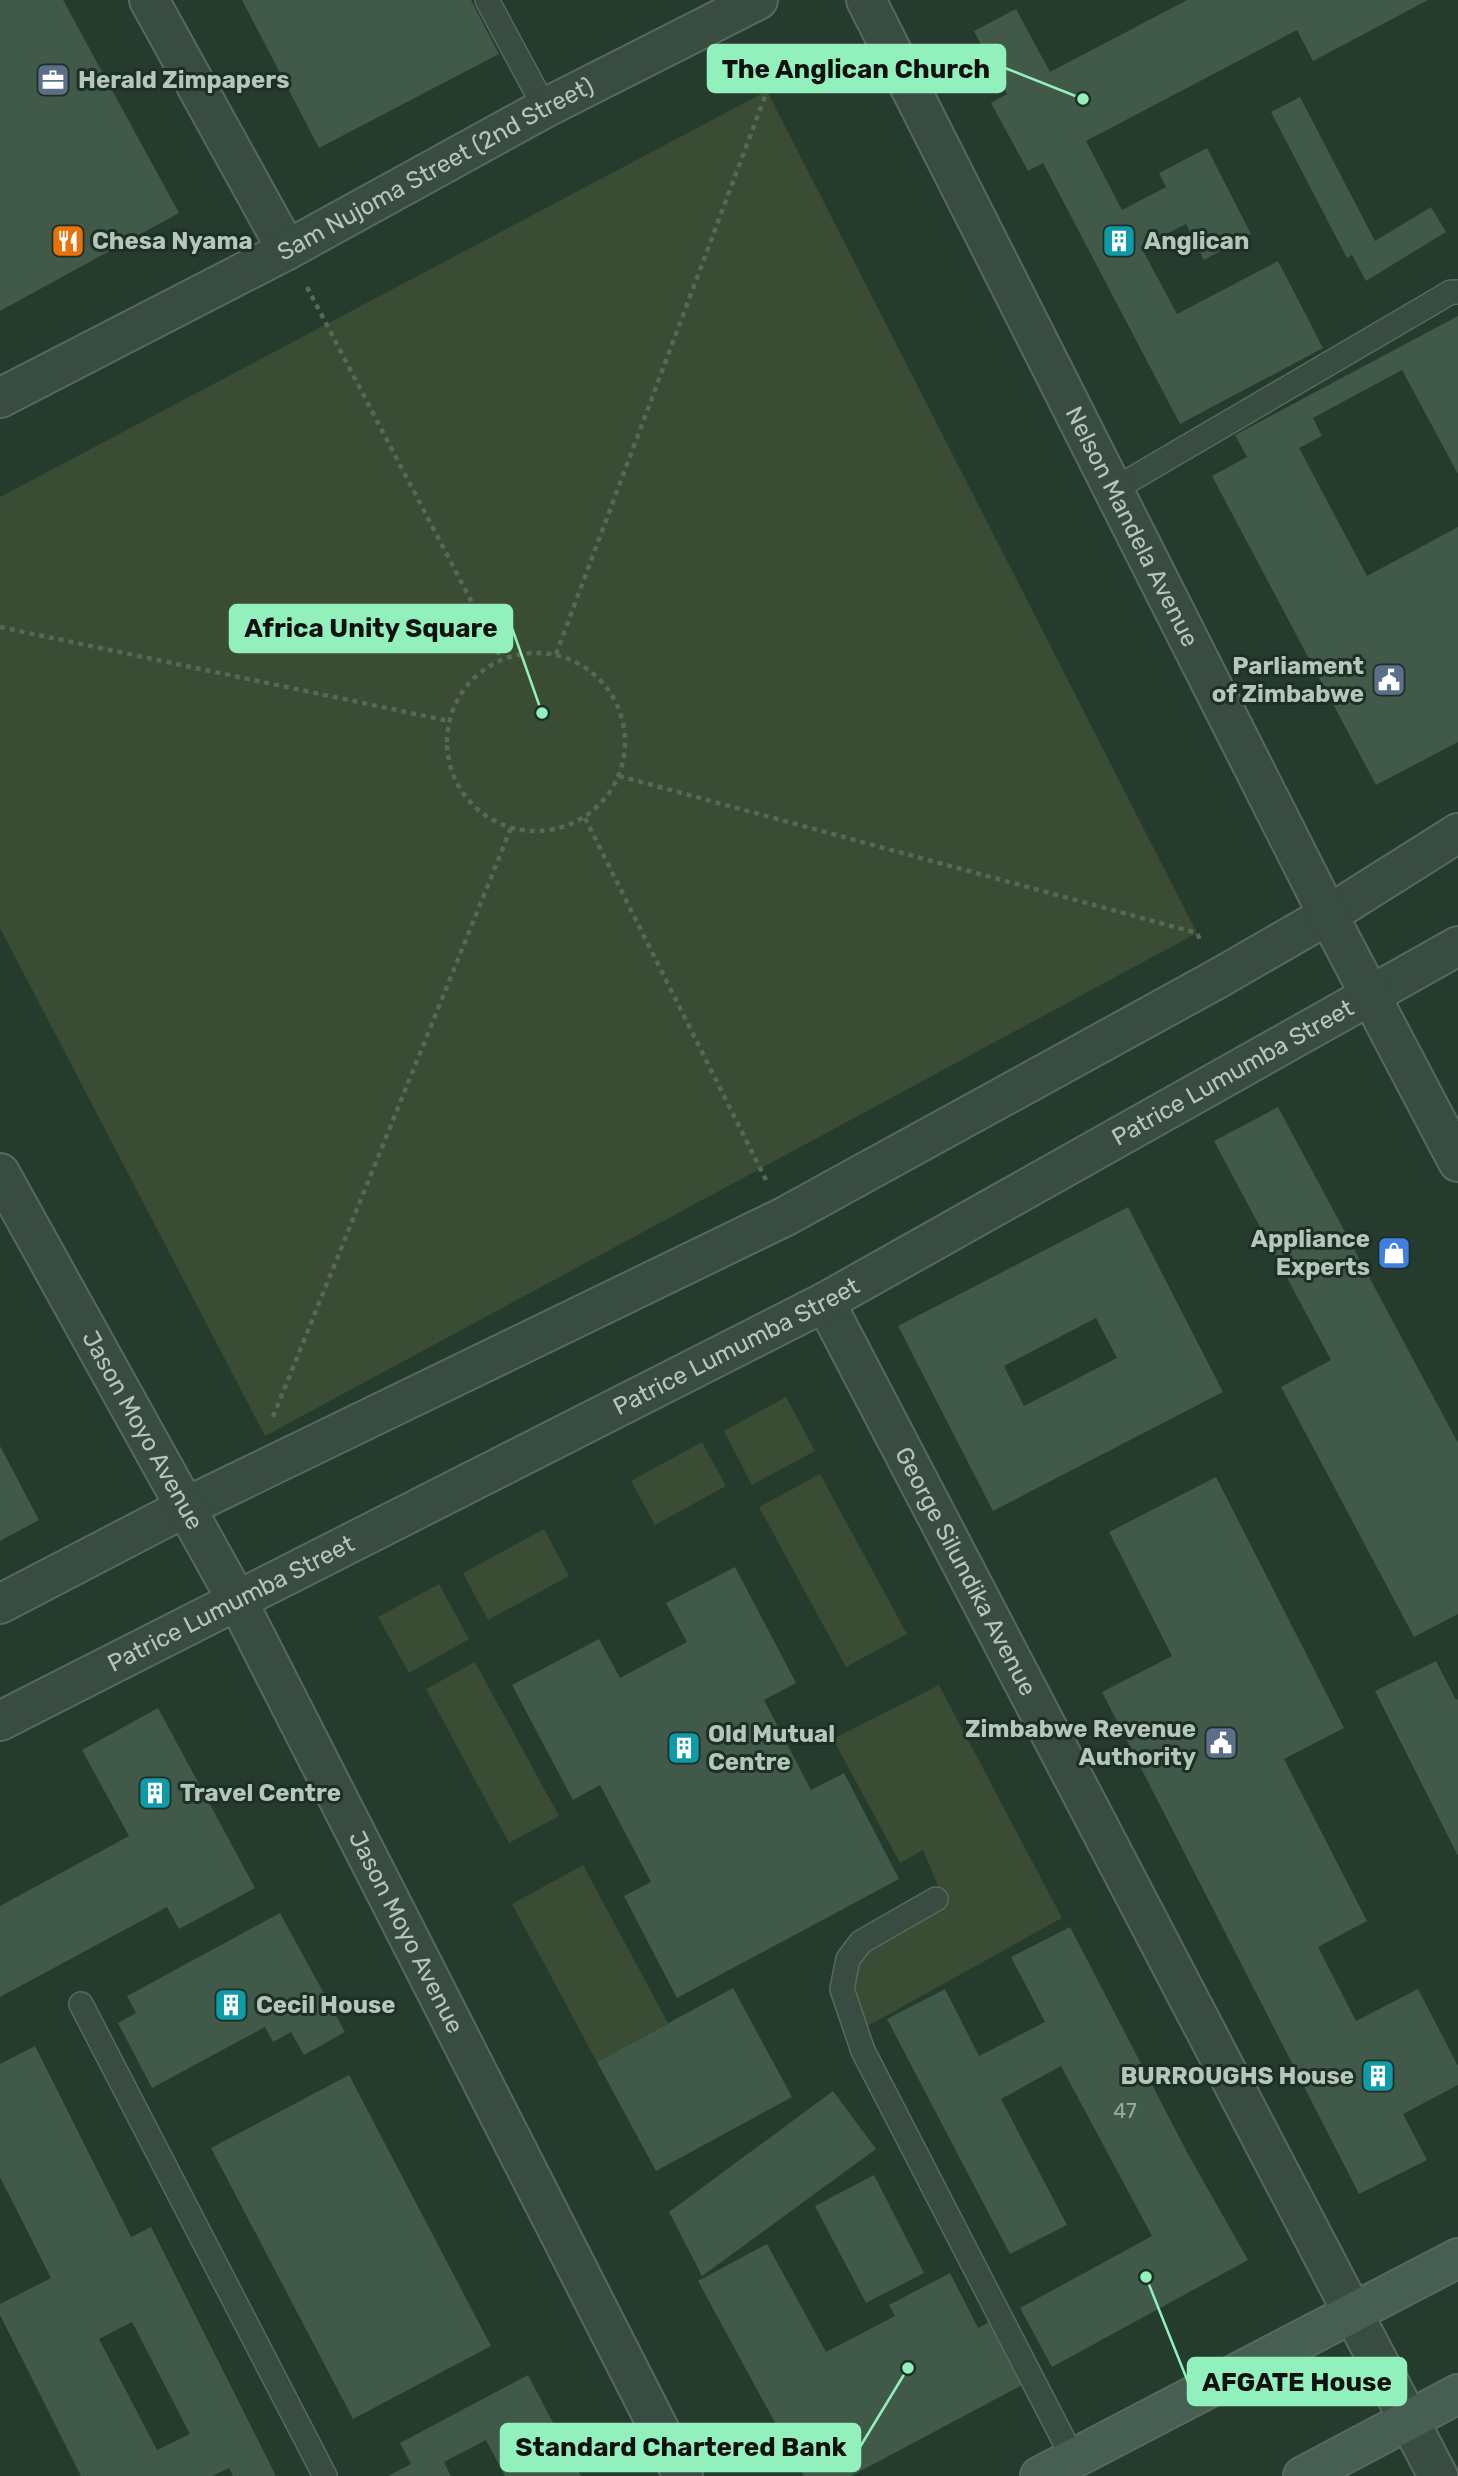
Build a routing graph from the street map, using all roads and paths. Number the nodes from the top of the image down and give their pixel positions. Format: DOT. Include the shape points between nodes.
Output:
graph roads {
  1 [pos="149,0"];
  2 [pos="487,0"];
  3 [pos="866,0"];
  4 [pos="743,7"];
  5 [pos="545,108"];
  6 [pos="287,250"];
  7 [pos="1458,292"];
  8 [pos="0,398"];
  9 [pos="1113,490"];
  10 [pos="0,627"];
  11 [pos="556,654"];
  12 [pos="501,658"];
  13 [pos="449,720"];
  14 [pos="619,776"];
  15 [pos="585,818"];
  16 [pos="511,828"];
  17 [pos="1458,833"];
  18 [pos="1328,915"];
  19 [pos="1458,946"];
  20 [pos="1217,979"];
  21 [pos="1371,997"];
  22 [pos="1458,1162"];
  23 [pos="0,1173"];
  24 [pos="784,1217"];
  25 [pos="825,1302"];
  26 [pos="279,1462"];
  27 [pos="186,1507"];
  28 [pos="238,1602"];
  29 [pos="0,1604"];
  30 [pos="0,1721"];
  31 [pos="936,1899"];
  32 [pos="81,2004"];
  33 [pos="1458,2258"];
  34 [pos="1352,2313"];
  35 [pos="1458,2394"];
  36 [pos="1408,2420"];
  37 [pos="1073,2458"];
  38 [pos="325,2476"];
  39 [pos="683,2476"];
  40 [pos="1040,2476"];
  41 [pos="1303,2476"];
  42 [pos="1438,2476"];
  1 -- 6 [label="street"];
  2 -- 5 [label="lane"];
  3 -- 9 [label="street, Nelson Mandela Avenue"];
  4 -- 5 [label="street, Sam Nujoma Street (2nd Street)"];
  4 -- 11 [label="path" via="767,91"];
  5 -- 6 [label="street, Sam Nujoma Street (2nd Street)"];
  6 -- 8 [label="street, Sam Nujoma Street (2nd Street)"];
  6 -- 12 [label="path"];
  7 -- 9 [label="lane"];
  9 -- 18 [label="street, Nelson Mandela Avenue"];
  10 -- 13 [label="path"];
  11 -- 12 [label="path" via="532,651"];
  11 -- 14 [label="path" via="591,671 618,705 626,741"];
  12 -- 13 [label="path" via="475,675"];
  13 -- 16 [label="path" via="447,757 461,792 485,816"];
  14 -- 15 [label="path" via="604,802"];
  14 -- 20 [label="path" via="1197,933"];
  15 -- 16 [label="path" via="539,832"];
  15 -- 24 [label="path"];
  16 -- 26 [label="path" via="265,1436"];
  17 -- 18 [label="street"];
  18 -- 20 [label="street"];
  18 -- 21 [label="street, Nelson Mandela Avenue"];
  19 -- 21 [label="street, Patrice Lumumba Street"];
  20 -- 24 [label="street"];
  21 -- 22 [label="street, Nelson Mandela Avenue"];
  21 -- 25 [label="street, Patrice Lumumba Street"];
  23 -- 27 [label="street, Jason Moyo Avenue"];
  24 -- 26 [label="street"];
  25 -- 28 [label="street, Patrice Lumumba Street"];
  25 -- 34 [label="street, George Silundika Avenue"];
  26 -- 27 [label="street"];
  27 -- 28 [label="street, Jason Moyo Avenue"];
  27 -- 29 [label="street"];
  28 -- 30 [label="street, Patrice Lumumba Street"];
  28 -- 39 [label="street, Jason Moyo Avenue"];
  31 -- 37 [label="lane" via="861,1942 848,1959 842,1989 863,2051"];
  32 -- 38 [label="lane"];
  33 -- 34 [label="main road"];
  34 -- 36 [label="street, George Silundika Avenue"];
  34 -- 37 [label="main road"];
  35 -- 36 [label="main road"];
  36 -- 41 [label="main road"];
  36 -- 42 [label="street, George Silundika Avenue"];
  37 -- 40 [label="main road"];
}
